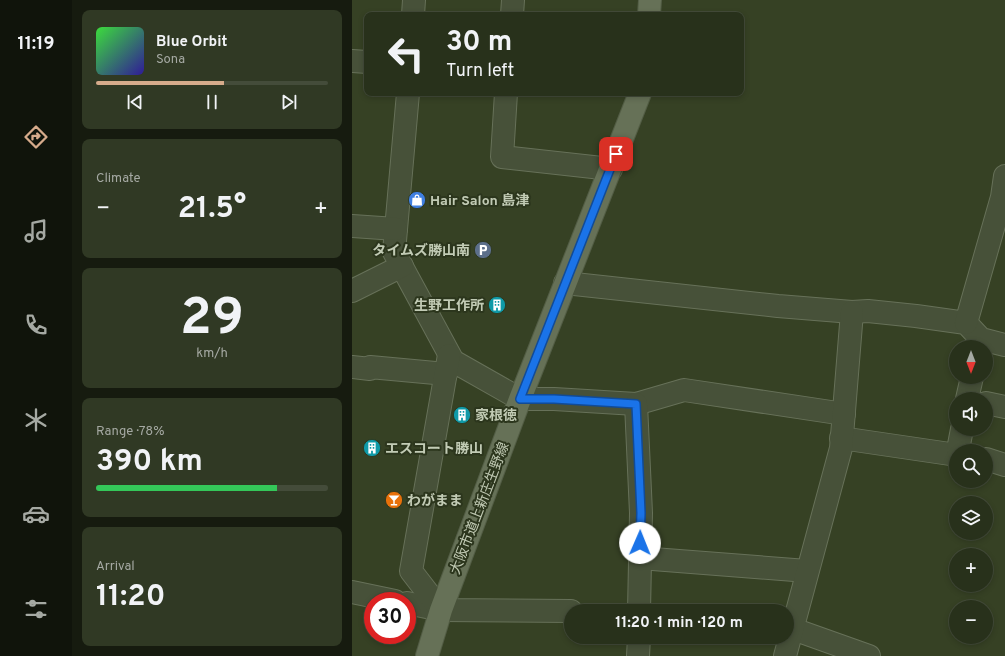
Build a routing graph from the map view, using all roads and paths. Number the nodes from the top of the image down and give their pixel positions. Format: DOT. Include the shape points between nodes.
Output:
graph roads {
  1 [pos="414,0"];
  2 [pos="513,0"];
  3 [pos="650,0"];
  4 [pos="413,12"];
  5 [pos="512,12"];
  6 [pos="649,12"];
  7 [pos="352,61"];
  8 [pos="364,62"];
  9 [pos="408,96"];
  10 [pos="506,96"];
  11 [pos="639,96"];
  12 [pos="611,169"];
  13 [pos="1005,176"];
  14 [pos="352,226"];
  15 [pos="396,229"];
  16 [pos="402,266"];
  17 [pos="565,283"];
  18 [pos="352,292"];
  19 [pos="852,312"];
  20 [pos="966,323"];
  21 [pos="978,340"];
  22 [pos="993,345"];
  23 [pos="1005,346"];
  24 [pos="448,364"];
  25 [pos="352,367"];
  26 [pos="520,399"];
  27 [pos="636,404"];
  28 [pos="993,404"];
  29 [pos="1005,407"];
  30 [pos="844,414"];
  31 [pos="842,438"];
  32 [pos="961,443"];
  33 [pos="993,462"];
  34 [pos="1005,466"];
  35 [pos="640,558"];
  36 [pos="807,571"];
  37 [pos="352,592"];
  38 [pos="364,595"];
  39 [pos="639,604"];
  40 [pos="416,605"];
  41 [pos="441,610"];
  42 [pos="564,612"];
  43 [pos="794,625"];
  44 [pos="794,629"];
  45 [pos="639,644"];
  46 [pos="789,644"];
  47 [pos="428,656"];
  48 [pos="638,656"];
  49 [pos="785,656"];
  50 [pos="868,656"];
  1 -- 4 [label="street"];
  2 -- 5 [label="street"];
  3 -- 6 [label="main road"];
  7 -- 8 [label="street"];
  9 -- 15 [label="street"];
  10 -- 12 [label="street" via="502,157"];
  11 -- 12 [label="main road, 大阪市道上新庄生野線"];
  12 -- 17 [label="main road, 大阪市道上新庄生野線"];
  13 -- 20 [label="street" via="1002,197"];
  14 -- 15 [label="street"];
  15 -- 16 [label="street" via="394,252"];
  16 -- 18 [label="street"];
  16 -- 24 [label="street"];
  17 -- 19 [label="street"];
  17 -- 26 [label="main road, 大阪市道上新庄生野線"];
  19 -- 20 [label="street" via="868,311"];
  19 -- 30 [label="street"];
  20 -- 21 [label="street"];
  22 -- 23 [label="street"];
  24 -- 25 [label="street" via="370,366 370,369"];
  24 -- 26 [label="street" via="453,362"];
  24 -- 41 [label="street" via="411,571"];
  26 -- 27 [label="street"];
  26 -- 41 [label="main road, 大阪市道上新庄生野線"];
  27 -- 30 [label="street" via="684,390"];
  27 -- 35 [label="street" via="641,513"];
  28 -- 29 [label="street"];
  30 -- 31 [label="street"];
  31 -- 32 [label="street" via="950,454"];
  31 -- 36 [label="street"];
  33 -- 34 [label="street"];
  35 -- 36 [label="street"];
  35 -- 39 [label="street"];
  36 -- 43 [label="street"];
  37 -- 38 [label="street"];
  40 -- 41 [label="street"];
  41 -- 42 [label="street"];
  41 -- 47 [label="main road, 大阪市道上新庄生野線"];
  44 -- 50 [label="street"];
  45 -- 48 [label="street"];
  46 -- 49 [label="street"];
}
